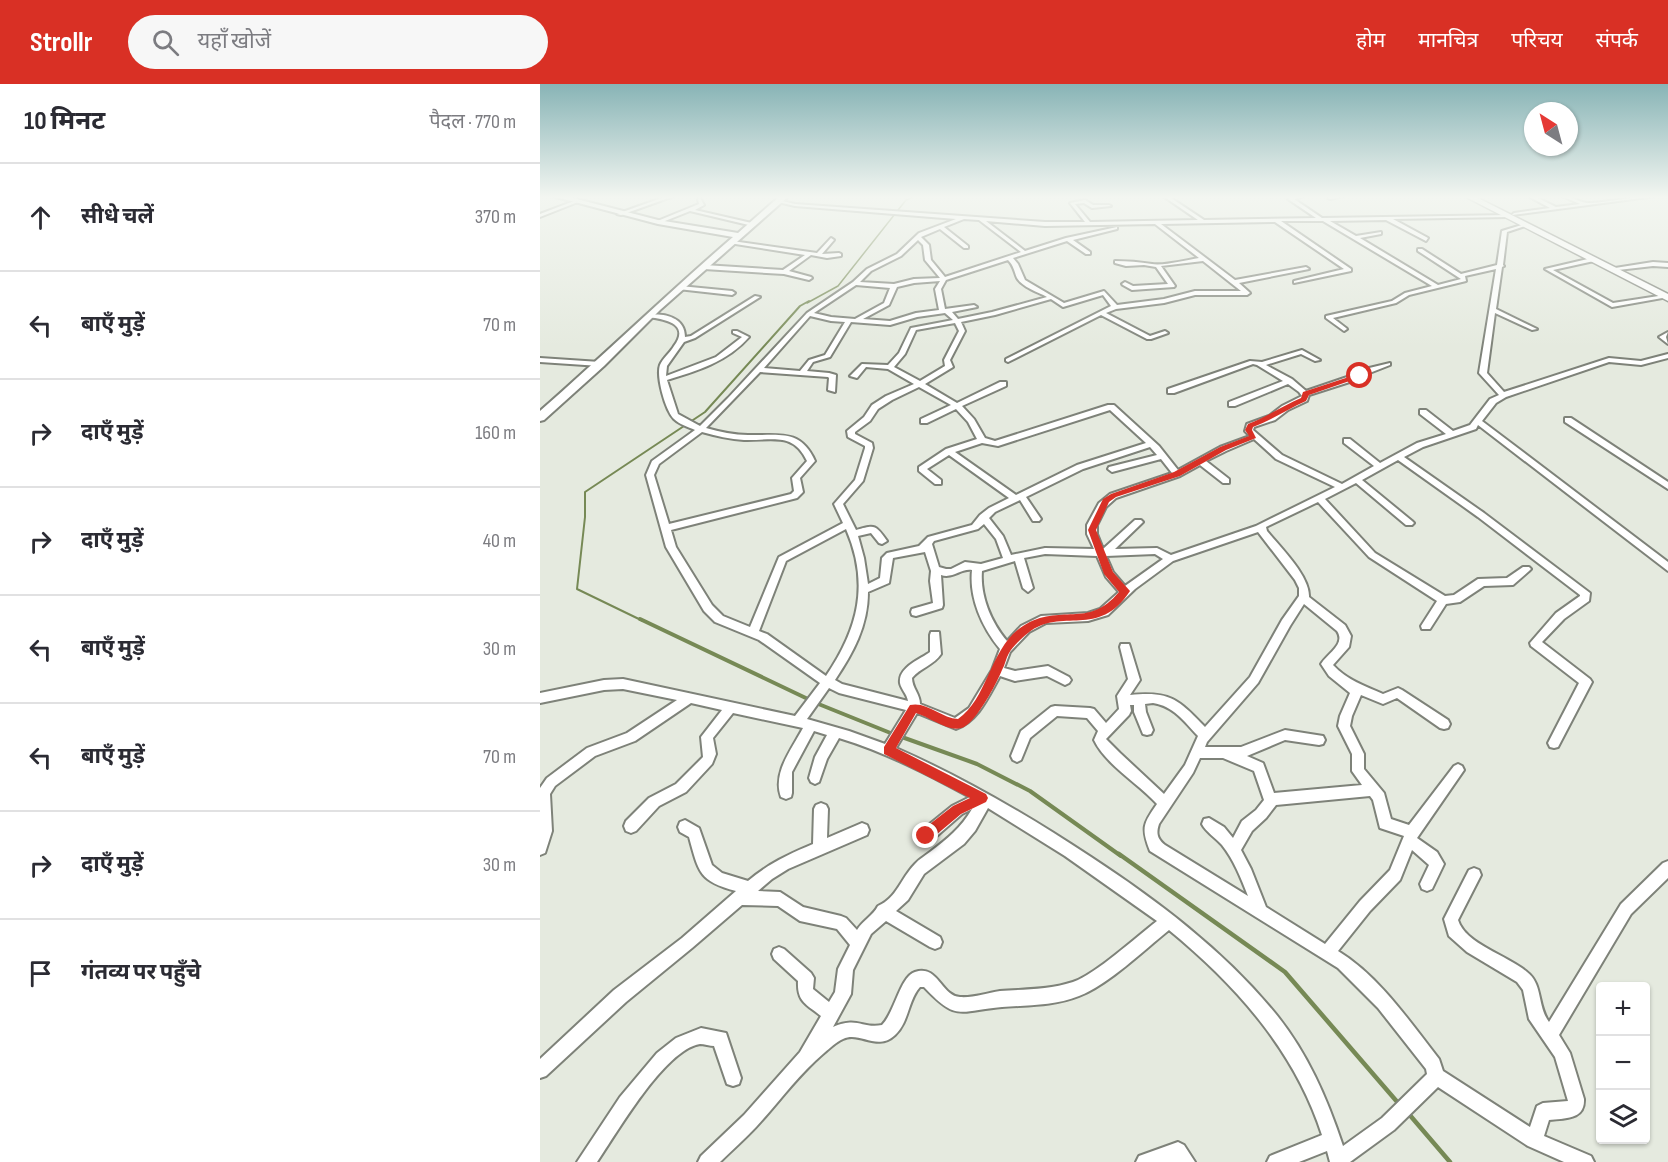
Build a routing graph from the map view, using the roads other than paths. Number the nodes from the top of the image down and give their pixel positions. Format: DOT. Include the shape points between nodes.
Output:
graph roads {
  1 [pos="729,246"];
  2 [pos="770,246"];
  3 [pos="826,246"];
  4 [pos="909,246"];
  5 [pos="926,246"];
  6 [pos="1017,246"];
  7 [pos="1044,246"];
  8 [pos="1078,246"];
  9 [pos="1188,246"];
  10 [pos="1314,246"];
  11 [pos="1368,246"];
  12 [pos="1503,246"];
  13 [pos="1565,246"];
  14 [pos="1573,246"];
  15 [pos="1420,250"];
  16 [pos="1025,252"];
  17 [pos="1088,253"];
  18 [pos="811,254"];
  19 [pos="818,255"];
  20 [pos="839,255"];
  21 [pos="1009,258"];
  22 [pos="1205,259"];
  23 [pos="1592,260"];
  24 [pos="1117,262"];
  25 [pos="1158,266"];
  26 [pos="1501,266"];
  27 [pos="1668,266"];
  28 [pos="704,267"];
  29 [pos="1618,268"];
  30 [pos="1306,269"];
  31 [pos="784,272"];
  32 [pos="1461,276"];
  33 [pos="809,278"];
  34 [pos="945,279"];
  35 [pos="1234,282"];
  36 [pos="1296,282"];
  37 [pos="855,284"];
  38 [pos="1125,284"];
  39 [pos="894,286"];
  40 [pos="1436,286"];
  41 [pos="681,288"];
  42 [pos="732,293"];
  43 [pos="1667,296"];
  44 [pos="757,297"];
  45 [pos="1052,297"];
  46 [pos="974,307"];
  47 [pos="1115,307"];
  48 [pos="1494,310"];
  49 [pos="944,311"];
  50 [pos="1101,313"];
  51 [pos="809,314"];
  52 [pos="650,316"];
  53 [pos="853,321"];
  54 [pos="957,321"];
  55 [pos="1534,328"];
  56 [pos="1344,329"];
  57 [pos="735,332"];
  58 [pos="1166,333"];
  59 [pos="1668,334"];
  60 [pos="683,340"];
  61 [pos="1668,342"];
  62 [pos="1668,356"];
  63 [pos="540,360"];
  64 [pos="1008,360"];
  65 [pos="1317,360"];
  66 [pos="600,364"];
  67 [pos="1261,364"];
  68 [pos="1388,364"];
  69 [pos="890,367"];
  70 [pos="758,370"];
  71 [pos="802,373"];
  72 [pos="854,376"];
  73 [pos="664,379"];
  74 [pos="1289,381"];
  75 [pos="1004,384"];
  76 [pos="918,386"];
  77 [pos="832,390"];
  78 [pos="1171,391"];
  79 [pos="1305,394"];
  80 [pos="1503,395"];
  81 [pos="1232,404"];
  82 [pos="958,407"];
  83 [pos="1423,412"];
  84 [pos="540,417"];
  85 [pos="1569,420"];
  86 [pos="924,421"];
  87 [pos="1479,422"];
  88 [pos="699,427"];
  89 [pos="1453,435"];
  90 [pos="1253,437"];
  91 [pos="982,440"];
  92 [pos="1347,441"];
  93 [pos="1151,444"];
  94 [pos="949,452"];
  95 [pos="1162,456"];
  96 [pos="1398,457"];
  97 [pos="1202,462"];
  98 [pos="1380,467"];
  99 [pos="1112,470"];
  100 [pos="1177,474"];
  101 [pos="1357,480"];
  102 [pos="1226,481"];
  103 [pos="938,482"];
  104 [pos="1668,486"];
  105 [pos="1342,487"];
  106 [pos="1018,498"];
  107 [pos="1319,498"];
  108 [pos="983,517"];
  109 [pos="1036,519"];
  110 [pos="1138,522"];
  111 [pos="1408,523"];
  112 [pos="666,528"];
  113 [pos="1260,528"];
  114 [pos="851,529"];
  115 [pos="882,541"];
  116 [pos="927,544"];
  117 [pos="1102,553"];
  118 [pos="1013,557"];
  119 [pos="1170,559"];
  120 [pos="1668,567"];
  121 [pos="977,568"];
  122 [pos="1526,569"];
  123 [pos="936,571"];
  124 [pos="1028,588"];
  125 [pos="864,590"];
  126 [pos="1125,591"];
  127 [pos="1304,598"];
  128 [pos="1443,600"];
  129 [pos="916,612"];
  130 [pos="1426,626"];
  131 [pos="753,632"];
  132 [pos="935,635"];
  133 [pos="1125,647"];
  134 [pos="1006,648"];
  135 [pos="997,671"];
  136 [pos="1065,680"];
  137 [pos="824,686"];
  138 [pos="1351,686"];
  139 [pos="540,698"];
  140 [pos="689,698"];
  141 [pos="1139,699"];
  142 [pos="1123,701"];
  143 [pos="731,707"];
  144 [pos="911,712"];
  145 [pos="804,721"];
  146 [pos="1444,724"];
  147 [pos="1147,730"];
  148 [pos="1105,731"];
  149 [pos="835,733"];
  150 [pos="1205,735"];
  151 [pos="1319,740"];
  152 [pos="1554,743"];
  153 [pos="891,745"];
  154 [pos="1197,752"];
  155 [pos="1227,754"];
  156 [pos="1017,756"];
  157 [pos="1458,770"];
  158 [pos="815,778"];
  159 [pos="1374,790"];
  160 [pos="786,793"];
  161 [pos="983,799"];
  162 [pos="1271,801"];
  163 [pos="1165,804"];
  164 [pos="821,809"];
  165 [pos="1209,824"];
  166 [pos="631,826"];
  167 [pos="685,827"];
  168 [pos="862,830"];
  169 [pos="926,836"];
  170 [pos="1411,837"];
  171 [pos="540,848"];
  172 [pos="820,849"];
  173 [pos="1234,849"];
  174 [pos="1668,868"];
  175 [pos="1474,875"];
  176 [pos="1427,884"];
  177 [pos="743,894"];
  178 [pos="1260,910"];
  179 [pos="883,911"];
  180 [pos="1169,921"];
  181 [pos="858,942"];
  182 [pos="935,942"];
  183 [pos="1328,952"];
  184 [pos="780,954"];
  185 [pos="830,1013"];
  186 [pos="1549,1036"];
  187 [pos="804,1061"];
  188 [pos="540,1070"];
  189 [pos="733,1078"];
  190 [pos="1434,1079"];
  191 [pos="1332,1140"];
  192 [pos="1534,1140"];
  193 [pos="1339,1161"];
  194 [pos="586,1162"];
  195 [pos="706,1162"];
  196 [pos="1146,1162"];
  197 [pos="1186,1162"];
  198 [pos="1276,1162"];
  199 [pos="1584,1162"];
  1 -- 28 [label="street"];
  2 -- 18 [label="street"];
  3 -- 19 [label="street"];
  4 -- 37 [label="street" via="869,270"];
  5 -- 34 [label="street" via="928,260"];
  6 -- 16 [label="street"];
  7 -- 16 [label="street"];
  8 -- 17 [label="street"];
  9 -- 22 [label="street"];
  10 -- 36 [label="street" via="1349,270"];
  11 -- 40 [label="street"];
  12 -- 26 [label="street"];
  13 -- 23 [label="main road"];
  14 -- 29 [label="main road"];
  15 -- 32 [label="street"];
  16 -- 21 [label="street"];
  18 -- 19 [label="street"];
  18 -- 31 [label="street"];
  19 -- 20 [label="street"];
  21 -- 34 [label="street"];
  21 -- 45 [label="street" via="1018,267 1023,281"];
  22 -- 25 [label="street"];
  22 -- 35 [label="street"];
  23 -- 43 [label="main road"];
  23 -- 43 [label="street" via="1548,269 1612,305"];
  24 -- 25 [label="street"];
  25 -- 38 [label="street" via="1172,286 1132,288"];
  26 -- 32 [label="street"];
  26 -- 48 [label="street"];
  27 -- 29 [label="street"];
  28 -- 31 [label="street"];
  28 -- 41 [label="street"];
  29 -- 43 [label="main road"];
  30 -- 35 [label="street"];
  31 -- 33 [label="street"];
  32 -- 40 [label="street" via="1464,279"];
  34 -- 39 [label="street"];
  34 -- 49 [label="street" via="938,289"];
  35 -- 47 [label="street" via="1247,293 1195,293"];
  37 -- 39 [label="street"];
  37 -- 51 [label="street"];
  39 -- 53 [label="street" via="887,304"];
  40 -- 56 [label="street" via="1405,294 1394,302 1328,317"];
  41 -- 42 [label="street"];
  41 -- 52 [label="street"];
  44 -- 60 [label="street"];
  45 -- 47 [label="street" via="1063,305 1104,293"];
  45 -- 54 [label="street"];
  46 -- 49 [label="street"];
  47 -- 50 [label="street"];
  48 -- 55 [label="street"];
  48 -- 80 [label="street" via="1483,373"];
  49 -- 53 [label="street" via="893,322"];
  49 -- 54 [label="street"];
  50 -- 58 [label="street" via="1149,338"];
  50 -- 64 [label="street"];
  51 -- 53 [label="street"];
  51 -- 70 [label="street"];
  52 -- 60 [label="street" via="674,321"];
  52 -- 66 [label="street"];
  53 -- 71 [label="street" via="828,356 811,361"];
  54 -- 69 [label="street" via="914,329 902,354"];
  54 -- 76 [label="street" via="962,331 947,360 949,367"];
  57 -- 73 [label="street" via="746,337 726,356"];
  59 -- 61 [label="street" via="1662,337"];
  60 -- 73 [label="street" via="665,363"];
  62 -- 80 [label="street" via="1641,363 1609,360"];
  63 -- 66 [label="street"];
  65 -- 67 [label="street" via="1302,352"];
  66 -- 84 [label="street"];
  67 -- 74 [label="street"];
  67 -- 78 [label="street" via="1252,362"];
  68 -- 79 [label="street"];
  69 -- 72 [label="street" via="864,365"];
  69 -- 76 [label="street"];
  70 -- 71 [label="street"];
  70 -- 88 [label="street"];
  71 -- 77 [label="street" via="832,376"];
  73 -- 88 [label="street" via="671,409 678,419"];
  74 -- 79 [label="street"];
  74 -- 81 [label="street"];
  75 -- 82 [label="street"];
  76 -- 82 [label="street"];
  76 -- 114 [label="street" via="875,407 850,433 869,445 859,481 838,504"];
  79 -- 90 [label="street" via="1304,399 1272,418 1250,426"];
  80 -- 87 [label="street" via="1493,401"];
  82 -- 86 [label="street"];
  82 -- 91 [label="street"];
  83 -- 89 [label="street"];
  85 -- 104 [label="street"];
  87 -- 89 [label="street"];
  87 -- 120 [label="street"];
  88 -- 112 [label="street" via="651,467"];
  88 -- 112 [label="street" via="735,437 788,438 806,448 811,462 796,478 799,492 794,496"];
  89 -- 96 [label="street"];
  90 -- 97 [label="street"];
  90 -- 105 [label="street" via="1279,457"];
  91 -- 93 [label="street" via="1003,443 1111,407"];
  91 -- 94 [label="street"];
  92 -- 98 [label="street"];
  93 -- 95 [label="street"];
  93 -- 106 [label="street" via="1080,467"];
  94 -- 103 [label="street" via="922,469"];
  94 -- 106 [label="street"];
  95 -- 99 [label="street"];
  95 -- 100 [label="street"];
  96 -- 98 [label="street"];
  96 -- 152 [label="street" via="1585,593 1585,598 1560,616 1535,643 1586,682"];
  97 -- 100 [label="street"];
  97 -- 102 [label="street"];
  98 -- 101 [label="street"];
  100 -- 117 [label="street" via="1106,501 1092,525 1092,534"];
  101 -- 105 [label="street"];
  101 -- 111 [label="street"];
  105 -- 107 [label="street"];
  106 -- 108 [label="street"];
  106 -- 109 [label="street"];
  107 -- 113 [label="street"];
  107 -- 128 [label="street" via="1372,555"];
  108 -- 116 [label="street" via="975,527 931,539"];
  108 -- 118 [label="street"];
  110 -- 117 [label="street"];
  112 -- 131 [label="street" via="671,547 708,608 725,622"];
  113 -- 119 [label="street"];
  113 -- 127 [label="street" via="1299,578"];
  114 -- 115 [label="street" via="873,529"];
  114 -- 125 [label="street"];
  114 -- 131 [label="street" via="782,559"];
  116 -- 123 [label="street"];
  116 -- 125 [label="street" via="922,549 890,555 885,580"];
  117 -- 118 [label="street" via="1045,551"];
  117 -- 119 [label="street" via="1157,551"];
  117 -- 126 [label="street" via="1109,574"];
  118 -- 121 [label="street"];
  118 -- 124 [label="street"];
  119 -- 126 [label="street"];
  121 -- 123 [label="street" via="965,565 951,572"];
  121 -- 134 [label="street" via="976,579 988,622 994,636"];
  122 -- 128 [label="street" via="1509,582 1482,582 1456,598"];
  123 -- 129 [label="street" via="938,605"];
  125 -- 137 [label="street" via="857,630"];
  126 -- 134 [label="street" via="1109,609 1096,615 1040,621"];
  127 -- 138 [label="street" via="1345,632 1345,644 1327,664"];
  127 -- 150 [label="street" via="1254,680"];
  128 -- 130 [label="street"];
  131 -- 137 [label="street"];
  132 -- 144 [label="street" via="936,654 906,678 914,698"];
  133 -- 142 [label="street" via="1134,677"];
  134 -- 135 [label="street"];
  135 -- 136 [label="street" via="1015,676 1048,671"];
  135 -- 144 [label="street" via="974,712 960,723 953,724 929,712"];
  137 -- 144 [label="street"];
  137 -- 145 [label="street"];
  138 -- 146 [label="street" via="1383,699 1398,693"];
  138 -- 159 [label="street" via="1356,693 1344,726 1358,754 1358,771"];
  139 -- 140 [label="street" via="623,684"];
  140 -- 143 [label="street"];
  140 -- 171 [label="street" via="631,737 588,753 551,782 544,793 545,831"];
  141 -- 142 [label="street"];
  141 -- 147 [label="street"];
  141 -- 150 [label="street" via="1159,697 1170,701"];
  142 -- 148 [label="street" via="1125,711"];
  143 -- 145 [label="street"];
  143 -- 166 [label="street" via="707,737 708,760 681,788 654,802"];
  144 -- 153 [label="street"];
  145 -- 149 [label="street"];
  145 -- 160 [label="street" via="786,771"];
  148 -- 156 [label="street" via="1090,713 1055,711 1025,735"];
  148 -- 163 [label="street" via="1101,742"];
  149 -- 153 [label="street"];
  149 -- 158 [label="street"];
  150 -- 154 [label="street"];
  151 -- 155 [label="street" via="1285,735 1240,753"];
  153 -- 161 [label="street"];
  154 -- 155 [label="street"];
  154 -- 163 [label="street"];
  155 -- 162 [label="street" via="1259,767"];
  157 -- 170 [label="street"];
  159 -- 162 [label="street"];
  159 -- 170 [label="street" via="1385,823"];
  161 -- 169 [label="street" via="957,810"];
  161 -- 179 [label="street" via="959,839 919,869 903,895"];
  161 -- 180 [label="street" via="1112,878"];
  162 -- 173 [label="street" via="1247,826"];
  163 -- 178 [label="street" via="1150,826 1155,846"];
  164 -- 172 [label="street"];
  165 -- 173 [label="street"];
  167 -- 177 [label="street" via="694,832 702,863 713,876 737,883"];
  168 -- 172 [label="street"];
  170 -- 176 [label="street" via="1437,864"];
  170 -- 183 [label="street" via="1395,875"];
  172 -- 177 [label="street" via="783,864"];
  173 -- 178 [label="street"];
  174 -- 186 [label="street" via="1626,909"];
  175 -- 186 [label="street" via="1451,920 1452,927 1478,952 1527,981 1537,1019"];
  177 -- 181 [label="street" via="780,899 800,914 841,923"];
  177 -- 188 [label="street" via="620,996"];
  178 -- 183 [label="street"];
  179 -- 181 [label="street"];
  179 -- 182 [label="street"];
  180 -- 187 [label="street" via="1099,976 1056,995 957,1005 927,978 920,978 914,982 886,1033 849,1028 827,1040"];
  180 -- 191 [label="street" via="1221,963 1264,1011 1309,1079"];
  181 -- 185 [label="street" via="846,969 843,994"];
  183 -- 190 [label="street" via="1384,1002 1433,1065"];
  184 -- 185 [label="street" via="806,978 805,993"];
  185 -- 187 [label="street"];
  186 -- 192 [label="street" via="1565,1059 1576,1106 1567,1111 1543,1112"];
  187 -- 195 [label="street"];
  189 -- 194 [label="street" via="720,1039 713,1035 685,1042 643,1078"];
  190 -- 192 [label="street"];
  190 -- 193 [label="street" via="1388,1124"];
  191 -- 193 [label="street"];
  191 -- 198 [label="street"];
  192 -- 199 [label="street"];
  196 -- 197 [label="street" via="1178,1151"];
}
